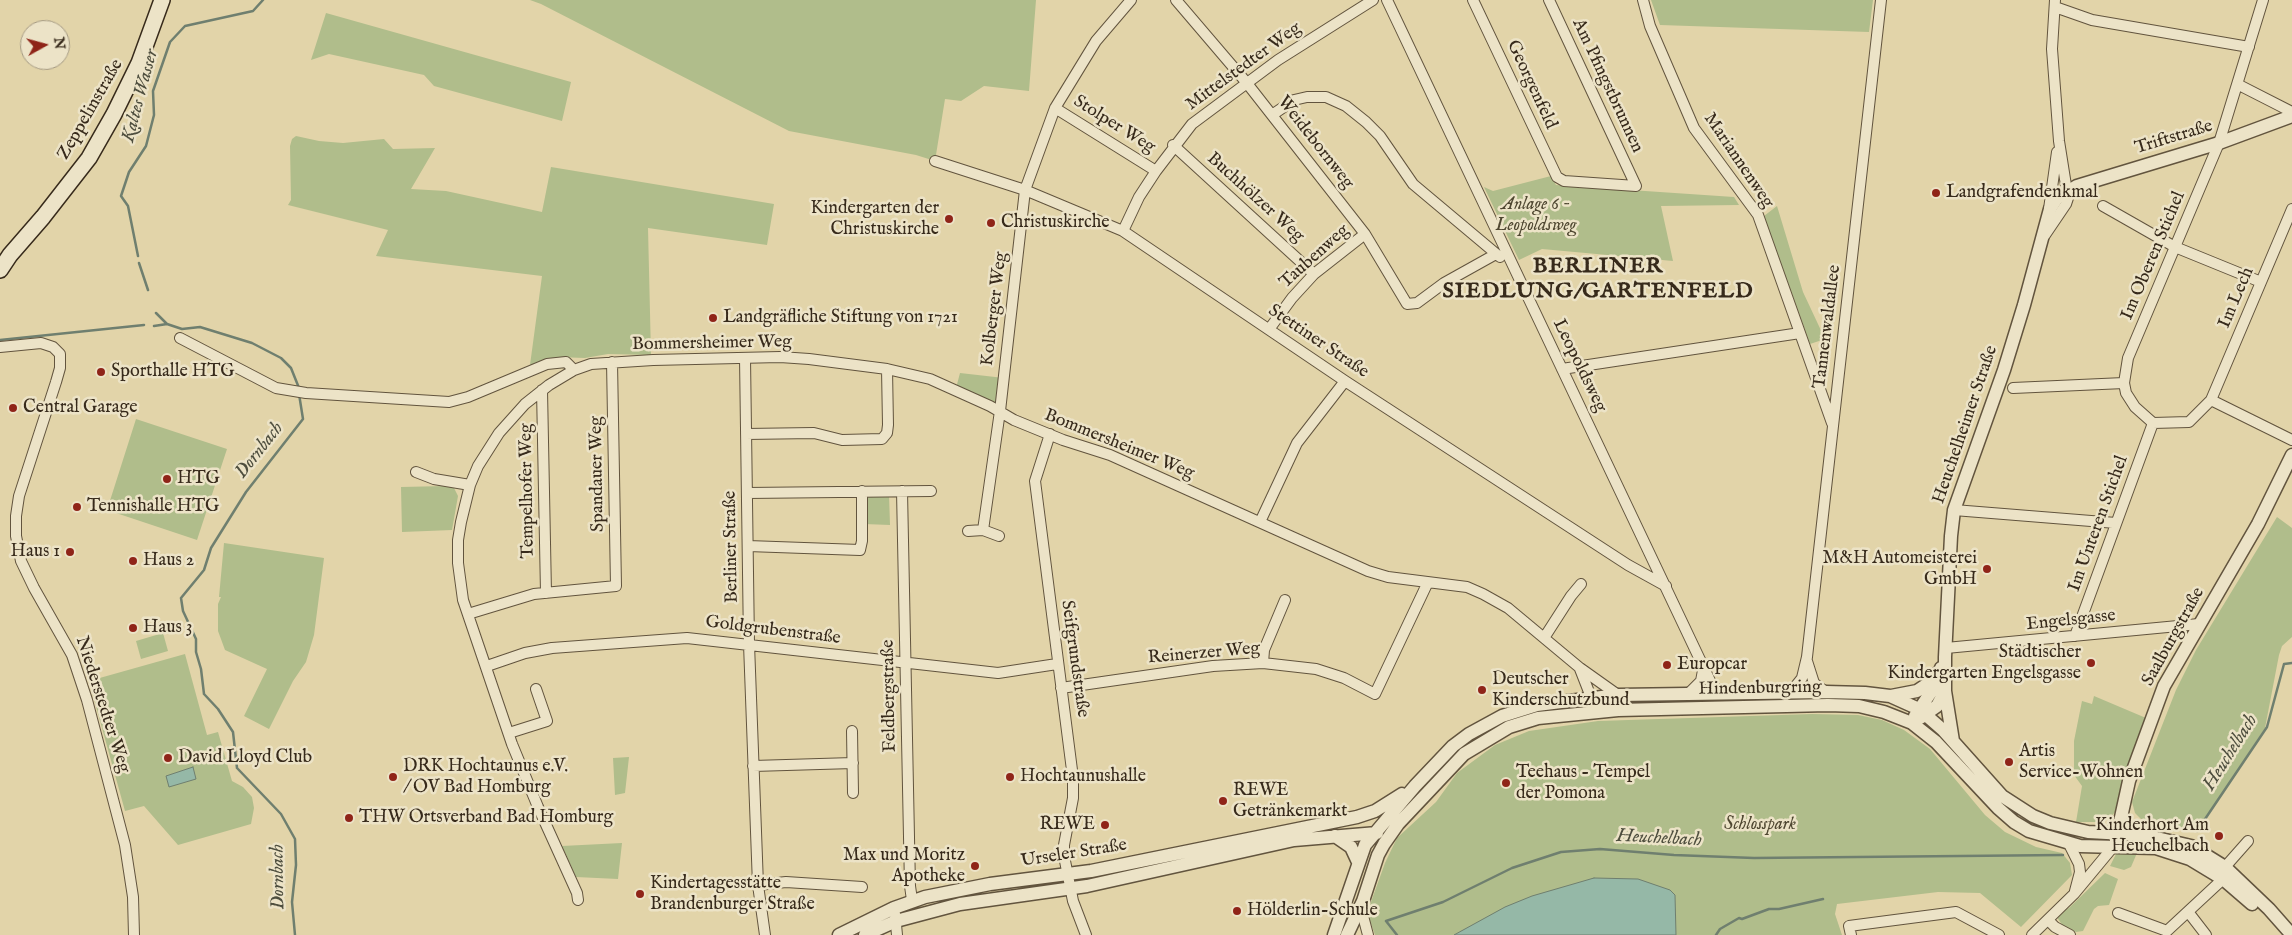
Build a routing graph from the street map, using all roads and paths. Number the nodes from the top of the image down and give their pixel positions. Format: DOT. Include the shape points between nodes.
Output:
graph roads {
  1 [pos="162,0"];
  2 [pos="1131,0"];
  3 [pos="1176,0"];
  4 [pos="1373,0"];
  5 [pos="1387,0"];
  6 [pos="1473,0"];
  7 [pos="1549,0"];
  8 [pos="1643,0"];
  9 [pos="1880,0"];
  10 [pos="2263,0"];
  11 [pos="2055,3"];
  12 [pos="2249,47"];
  13 [pos="1246,82"];
  14 [pos="2239,84"];
  15 [pos="1055,108"];
  16 [pos="1272,114"];
  17 [pos="2292,114"];
  18 [pos="2059,141"];
  19 [pos="2219,143"];
  20 [pos="1173,145"];
  21 [pos="935,162"];
  22 [pos="1156,171"];
  23 [pos="1636,186"];
  24 [pos="1025,190"];
  25 [pos="2066,190"];
  26 [pos="2103,206"];
  27 [pos="2292,209"];
  28 [pos="2048,213"];
  29 [pos="1122,230"];
  30 [pos="1365,234"];
  31 [pos="2043,238"];
  32 [pos="2175,247"];
  33 [pos="1496,254"];
  34 [pos="1512,263"];
  35 [pos="0,270"];
  36 [pos="1314,274"];
  37 [pos="2261,282"];
  38 [pos="1270,328"];
  39 [pos="1800,333"];
  40 [pos="180,338"];
  41 [pos="0,347"];
  42 [pos="744,358"];
  43 [pos="612,362"];
  44 [pos="887,369"];
  45 [pos="1562,369"];
  46 [pos="574,370"];
  47 [pos="1345,381"];
  48 [pos="2124,383"];
  49 [pos="2013,388"];
  50 [pos="542,390"];
  51 [pos="2211,400"];
  52 [pos="1000,412"];
  53 [pos="2153,423"];
  54 [pos="1833,426"];
  55 [pos="746,434"];
  56 [pos="1050,434"];
  57 [pos="2292,440"];
  58 [pos="2292,455"];
  59 [pos="416,472"];
  60 [pos="470,485"];
  61 [pos="931,490"];
  62 [pos="862,491"];
  63 [pos="902,491"];
  64 [pos="747,492"];
  65 [pos="1954,510"];
  66 [pos="1260,522"];
  67 [pos="2116,524"];
  68 [pos="984,530"];
  69 [pos="968,531"];
  70 [pos="999,536"];
  71 [pos="748,546"];
  72 [pos="1428,582"];
  73 [pos="1581,584"];
  74 [pos="1666,586"];
  75 [pos="546,593"];
  76 [pos="1285,600"];
  77 [pos="468,614"];
  78 [pos="2199,624"];
  79 [pos="2075,636"];
  80 [pos="1544,638"];
  81 [pos="749,644"];
  82 [pos="1807,657"];
  83 [pos="1944,658"];
  84 [pos="906,664"];
  85 [pos="1057,664"];
  86 [pos="1263,664"];
  87 [pos="1704,665"];
  88 [pos="487,666"];
  89 [pos="1580,668"];
  90 [pos="1590,674"];
  91 [pos="1586,686"];
  92 [pos="1061,688"];
  93 [pos="536,689"];
  94 [pos="1945,691"];
  95 [pos="1826,692"];
  96 [pos="1784,693"];
  97 [pos="1687,694"];
  98 [pos="1723,694"];
  99 [pos="1618,695"];
  100 [pos="1890,696"];
  101 [pos="1593,698"];
  102 [pos="1570,700"];
  103 [pos="1612,710"];
  104 [pos="1922,712"];
  105 [pos="1576,714"];
  106 [pos="1912,723"];
  107 [pos="852,732"];
  108 [pos="508,733"];
  109 [pos="1953,741"];
  110 [pos="853,763"];
  111 [pos="753,766"];
  112 [pos="1415,786"];
  113 [pos="853,793"];
  114 [pos="1321,823"];
  115 [pos="1398,824"];
  116 [pos="1374,834"];
  117 [pos="2119,834"];
  118 [pos="1335,836"];
  119 [pos="2248,841"];
  120 [pos="2069,844"];
  121 [pos="2113,847"];
  122 [pos="1378,855"];
  123 [pos="1358,862"];
  124 [pos="2224,873"];
  125 [pos="1067,875"];
  126 [pos="758,885"];
  127 [pos="862,887"];
  128 [pos="1070,890"];
  129 [pos="2074,894"];
  130 [pos="578,900"];
  131 [pos="912,900"];
  132 [pos="1363,901"];
  133 [pos="2118,913"];
  134 [pos="2189,913"];
  135 [pos="895,915"];
  136 [pos="2048,920"];
  137 [pos="1981,930"];
  138 [pos="134,935"];
  139 [pos="765,935"];
  140 [pos="839,935"];
  141 [pos="865,935"];
  142 [pos="897,935"];
  143 [pos="1086,935"];
  144 [pos="1334,935"];
  145 [pos="1347,935"];
  146 [pos="1359,935"];
  147 [pos="1368,935"];
  148 [pos="1851,935"];
  149 [pos="1999,935"];
  150 [pos="2032,935"];
  151 [pos="2070,935"];
  152 [pos="2206,935"];
  153 [pos="2281,935"];
  154 [pos="2292,935"];
  1 -- 35 [label="main road, Zeppelinstraße" via="140,63 89,158"];
  2 -- 15 [label="street, Kolberger Weg" via="1096,41"];
  3 -- 13 [label="street, Weidebornweg"];
  4 -- 13 [label="street, Mittelstedter Weg"];
  5 -- 34 [label="street, Leopoldsweg"];
  6 -- 23 [label="street, Georgenfeld" via="1552,170 1562,181"];
  7 -- 23 [label="street, Am Pfingstbrunnen"];
  8 -- 39 [label="street, Mariannenweg" via="1650,26 1694,128 1758,215"];
  9 -- 54 [label="street, Tannenwaldallee"];
  10 -- 12 [label="street, Im Oberen Stichel"];
  11 -- 12 [label="street" via="2092,20"];
  11 -- 18 [label="street, Heuchelheimer Straße" via="2052,49"];
  12 -- 14 [label="street, Im Oberen Stichel"];
  13 -- 16 [label="street, Weidebornweg"];
  13 -- 20 [label="street, Mittelstedter Weg" via="1192,124"];
  14 -- 17 [label="street"];
  14 -- 19 [label="street, Im Oberen Stichel"];
  15 -- 22 [label="street, Stolper Weg"];
  15 -- 24 [label="street, Kolberger Weg"];
  16 -- 30 [label="street, Weidebornweg"];
  16 -- 33 [label="street" via="1294,100 1307,97 1326,97 1346,106 1380,136 1414,184"];
  17 -- 19 [label="street, Triftstraße"];
  18 -- 25 [label="street, Heuchelheimer Straße"];
  18 -- 28 [label="street, Heuchelheimer Straße"];
  19 -- 25 [label="street, Triftstraße"];
  19 -- 32 [label="street, Im Oberen Stichel"];
  20 -- 22 [label="street, Mittelstedter Weg"];
  20 -- 36 [label="street, Buchhölzer Weg"];
  21 -- 24 [label="street, Stettiner Straße"];
  22 -- 29 [label="street, Mittelstedter Weg"];
  24 -- 29 [label="street, Stettiner Straße"];
  24 -- 52 [label="street, Kolberger Weg"];
  25 -- 28 [label="street, Heuchelheimer Straße"];
  25 -- 31 [label="street, Heuchelheimer Straße" via="2066,204"];
  26 -- 32 [label="street"];
  27 -- 37 [label="street, Im Lech"];
  28 -- 31 [label="street, Heuchelheimer Straße"];
  29 -- 38 [label="street, Stettiner Straße"];
  30 -- 33 [label="street, Weidebornweg" via="1406,303 1412,305"];
  30 -- 36 [label="street, Taubenweg"];
  31 -- 65 [label="street, Heuchelheimer Straße" via="2004,370"];
  32 -- 37 [label="street"];
  32 -- 48 [label="street, Im Oberen Stichel" via="2128,358"];
  33 -- 34 [label="street"];
  34 -- 45 [label="street, Leopoldsweg"];
  36 -- 38 [label="street, Taubenweg"];
  37 -- 51 [label="street, Im Lech"];
  38 -- 47 [label="street, Stettiner Straße"];
  39 -- 45 [label="street"];
  39 -- 54 [label="street, Mariannenweg"];
  40 -- 46 [label="street" via="269,384 302,392 449,402 547,364 566,362"];
  41 -- 138 [label="street, Niederstedter Weg" via="41,343 53,347 60,354 56,382 19,496 16,536 22,561 72,655 87,700 126,845"];
  42 -- 43 [label="street, Bommersheimer Weg"];
  42 -- 44 [label="street, Bommersheimer Weg" via="809,359"];
  42 -- 55 [label="street, Berliner Straße"];
  43 -- 46 [label="street, Bommersheimer Weg"];
  43 -- 75 [label="street, Spandauer Weg" via="616,586"];
  44 -- 52 [label="street, Bommersheimer Weg" via="930,379"];
  44 -- 55 [label="street" via="888,425 882,439 842,440 814,433"];
  45 -- 74 [label="street, Leopoldsweg"];
  46 -- 50 [label="street, Bommersheimer Weg"];
  47 -- 66 [label="street" via="1297,443"];
  47 -- 74 [label="street, Stettiner Straße" via="1628,566"];
  48 -- 49 [label="street"];
  48 -- 53 [label="street" via="2129,400"];
  50 -- 60 [label="street, Bommersheimer Weg" via="499,433"];
  50 -- 75 [label="street, Tempelhofer Weg"];
  51 -- 53 [label="street" via="2189,422"];
  51 -- 57 [label="street"];
  52 -- 56 [label="street, Bommersheimer Weg"];
  52 -- 68 [label="street, Kolberger Weg"];
  53 -- 67 [label="street, Im Unteren Stichel"];
  54 -- 82 [label="street, Tannenwaldallee"];
  55 -- 64 [label="street, Berliner Straße"];
  56 -- 66 [label="street, Bommersheimer Weg" via="1110,455"];
  56 -- 85 [label="street, Seifgrundstraße" via="1035,481"];
  58 -- 78 [label="street, Saalburgstraße" via="2258,524"];
  59 -- 60 [label="street" via="434,479"];
  60 -- 77 [label="street, Bommersheimer Weg" via="458,540 460,582"];
  61 -- 63 [label="street"];
  62 -- 63 [label="street"];
  62 -- 64 [label="street"];
  62 -- 71 [label="street" via="860,550"];
  63 -- 84 [label="street, Feldbergstraße"];
  64 -- 71 [label="street, Berliner Straße"];
  65 -- 67 [label="street"];
  65 -- 83 [label="street, Heuchelheimer Straße"];
  66 -- 72 [label="street, Bommersheimer Weg" via="1375,573"];
  67 -- 79 [label="street, Im Unteren Stichel"];
  68 -- 69 [label="street"];
  68 -- 70 [label="street"];
  71 -- 81 [label="street, Berliner Straße"];
  72 -- 80 [label="street, Bommersheimer Weg" via="1467,587 1483,594 1508,608"];
  72 -- 86 [label="street, Reinerzer Weg" via="1375,694 1316,668"];
  73 -- 80 [label="street"];
  74 -- 87 [label="street, Leopoldsweg"];
  75 -- 77 [label="street"];
  76 -- 86 [label="street" via="1264,650"];
  77 -- 88 [label="street, Bommersheimer Weg"];
  78 -- 79 [label="street, Engelsgasse"];
  78 -- 117 [label="street, Saalburgstraße" via="2164,686 2143,740 2129,781"];
  79 -- 83 [label="street, Engelsgasse" via="2022,642"];
  80 -- 89 [label="street, Bommersheimer Weg"];
  81 -- 84 [label="street, Goldgrubenstraße"];
  81 -- 88 [label="street, Goldgrubenstraße" via="696,638 622,641 537,651"];
  81 -- 111 [label="street, Berliner Straße"];
  82 -- 95 [label="street, Tannenwaldallee" via="1814,683"];
  82 -- 96 [label="street, Tannenwaldallee" via="1802,678 1794,688"];
  83 -- 94 [label="street, Heuchelheimer Straße"];
  83 -- 100 [label="street" via="1926,686"];
  83 -- 104 [label="street, Heuchelheimer Straße" via="1937,683"];
  84 -- 85 [label="street, Goldgrubenstraße" via="998,673"];
  84 -- 131 [label="street, Feldbergstraße"];
  85 -- 92 [label="street, Seifgrundstraße"];
  86 -- 92 [label="street, Reinerzer Weg" via="1213,666"];
  87 -- 97 [label="street" via="1701,681"];
  87 -- 98 [label="street, Leopoldsweg" via="1712,684"];
  88 -- 108 [label="street, Bommersheimer Weg"];
  89 -- 90 [label="street, Bommersheimer Weg"];
  89 -- 91 [label="street"];
  90 -- 99 [label="street, Bommersheimer Weg"];
  90 -- 101 [label="street" via="1595,685"];
  91 -- 101 [label="street"];
  91 -- 102 [label="street" via="1581,694"];
  92 -- 125 [label="street, Seifgrundstraße" via="1073,778 1064,845"];
  93 -- 108 [label="street" via="547,721"];
  94 -- 104 [label="street, Heuchelheimer Straße" via="1936,706"];
  94 -- 109 [label="street"];
  95 -- 96 [label="street, Hindenburgring"];
  95 -- 100 [label="street, Hindenburgring"];
  96 -- 98 [label="street, Hindenburgring"];
  97 -- 98 [label="street, Hindenburgring"];
  97 -- 99 [label="street, Hindenburgring"];
  99 -- 101 [label="street, Hindenburgring"];
  100 -- 104 [label="street, Hindenburgring"];
  101 -- 102 [label="street, Hindenburgring"];
  101 -- 103 [label="street" via="1600,706"];
  101 -- 105 [label="street" via="1584,711"];
  102 -- 112 [label="street, Hindenburgring" via="1515,710 1469,734"];
  103 -- 105 [label="street, Hindenburgring"];
  103 -- 106 [label="street, Hindenburgring" via="1859,706"];
  104 -- 106 [label="street, Heuchelheimer Straße"];
  104 -- 109 [label="street, Hindenburgring"];
  105 -- 115 [label="street, Hindenburgring" via="1538,718 1509,727 1477,745 1464,754"];
  106 -- 120 [label="street, Hindenburgring" via="1949,754 2014,822 2044,838"];
  107 -- 110 [label="street"];
  108 -- 130 [label="street, Bommersheimer Weg"];
  109 -- 117 [label="street, Hindenburgring" via="2002,796 2018,808 2050,823 2088,832"];
  110 -- 111 [label="street"];
  110 -- 113 [label="street"];
  111 -- 126 [label="street, Berliner Straße"];
  112 -- 114 [label="street, Urseler Straße" via="1372,812"];
  112 -- 116 [label="street"];
  114 -- 116 [label="street, Urseler Straße" via="1363,824"];
  114 -- 125 [label="street, Urseler Straße"];
  115 -- 116 [label="street, Urseler Straße"];
  115 -- 122 [label="street"];
  116 -- 118 [label="street, Urseler Straße"];
  116 -- 122 [label="street"];
  116 -- 123 [label="street"];
  117 -- 121 [label="street, Saalburgstraße"];
  117 -- 124 [label="street, Hindenburgring" via="2144,835 2184,844"];
  118 -- 123 [label="street" via="1351,847"];
  118 -- 128 [label="street, Urseler Straße" via="1294,840"];
  119 -- 124 [label="street"];
  120 -- 121 [label="street, Hindenburgring"];
  120 -- 129 [label="street" via="2080,872"];
  121 -- 124 [label="street, Hindenburgring" via="2156,848"];
  121 -- 129 [label="street"];
  122 -- 132 [label="street"];
  123 -- 144 [label="street"];
  124 -- 134 [label="street"];
  124 -- 153 [label="street"];
  124 -- 154 [label="street" via="2269,909"];
  125 -- 128 [label="street, Seifgrundstraße"];
  125 -- 131 [label="street, Urseler Straße" via="990,884"];
  126 -- 127 [label="street" via="786,882"];
  126 -- 139 [label="street, Berliner Straße"];
  128 -- 135 [label="street, Urseler Straße"];
  128 -- 143 [label="street, Seifgrundstraße"];
  129 -- 136 [label="street"];
  131 -- 135 [label="street, Urseler Straße"];
  132 -- 145 [label="street"];
  132 -- 147 [label="street"];
  133 -- 134 [label="street" via="2167,931"];
  134 -- 152 [label="street"];
  135 -- 140 [label="street, Urseler Straße"];
  135 -- 141 [label="street, Urseler Straße"];
  135 -- 142 [label="street"];
  136 -- 150 [label="street"];
  136 -- 151 [label="street"];
  137 -- 148 [label="street" via="1956,912 1849,926"];
  137 -- 149 [label="street"];
  146 -- 147 [label="street"];
}
